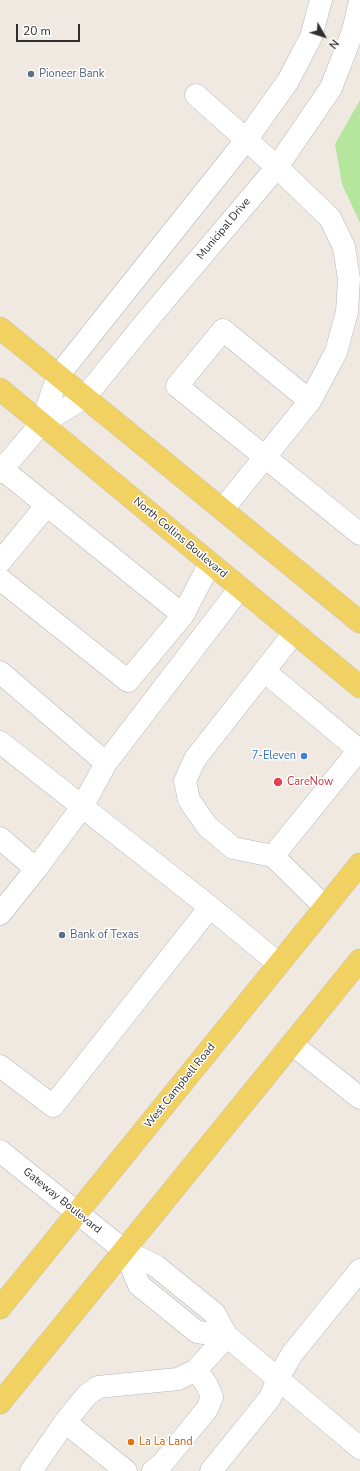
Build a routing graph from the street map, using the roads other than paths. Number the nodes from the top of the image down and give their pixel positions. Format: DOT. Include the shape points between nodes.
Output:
graph roads {
  1 [pos="321,0"];
  2 [pos="360,1"];
  3 [pos="196,95"];
  4 [pos="246,140"];
  5 [pos="277,167"];
  6 [pos="0,328"];
  7 [pos="58,376"];
  8 [pos="0,389"];
  9 [pos="85,397"];
  10 [pos="310,402"];
  11 [pos="41,424"];
  12 [pos="265,457"];
  13 [pos="1,470"];
  14 [pos="47,505"];
  15 [pos="223,509"];
  16 [pos="360,534"];
  17 [pos="0,562"];
  18 [pos="210,563"];
  19 [pos="0,579"];
  20 [pos="240,588"];
  21 [pos="183,615"];
  22 [pos="360,622"];
  23 [pos="294,633"];
  24 [pos="264,671"];
  25 [pos="0,672"];
  26 [pos="360,687"];
  27 [pos="0,742"];
  28 [pos="106,763"];
  29 [pos="82,807"];
  30 [pos="0,838"];
  31 [pos="273,856"];
  32 [pos="360,864"];
  33 [pos="36,869"];
  34 [pos="210,907"];
  35 [pos="325,907"];
  36 [pos="0,914"];
  37 [pos="360,960"];
  38 [pos="279,964"];
  39 [pos="292,1044"];
  40 [pos="0,1066"];
  41 [pos="360,1098"];
  42 [pos="0,1151"];
  43 [pos="78,1213"];
  44 [pos="125,1251"];
  45 [pos="360,1270"];
  46 [pos="0,1308"];
  47 [pos="227,1336"];
  48 [pos="196,1370"];
  49 [pos="278,1378"];
  50 [pos="0,1402"];
  51 [pos="65,1422"];
  52 [pos="360,1448"];
  53 [pos="31,1471"];
  54 [pos="126,1471"];
  55 [pos="154,1471"];
  56 [pos="211,1471"];
  1 -- 4 [label="street, Municipal Drive" via="311,37 288,81"];
  2 -- 5 [label="street, Municipal Drive" via="353,31 331,88"];
  3 -- 4 [label="street"];
  4 -- 5 [label="street"];
  4 -- 7 [label="street, Municipal Drive"];
  5 -- 9 [label="street, Municipal Drive"];
  5 -- 10 [label="street" via="330,218 344,246 349,279 347,312 336,352"];
  6 -- 7 [label="main road"];
  7 -- 9 [label="main road"];
  7 -- 11 [label="street, Municipal Drive"];
  8 -- 11 [label="main road, North Collins Boulevard"];
  9 -- 11 [label="street, Municipal Drive"];
  9 -- 15 [label="main road"];
  10 -- 12 [label="street"];
  10 -- 12 [label="street" via="223,330 177,386"];
  11 -- 13 [label="street, Municipal Drive"];
  11 -- 18 [label="main road, North Collins Boulevard"];
  12 -- 15 [label="street"];
  12 -- 16 [label="street"];
  13 -- 14 [label="street"];
  14 -- 17 [label="street"];
  14 -- 21 [label="street"];
  15 -- 22 [label="main road"];
  18 -- 20 [label="main road, North Collins Boulevard"];
  18 -- 21 [label="street"];
  19 -- 21 [label="street" via="128,681"];
  20 -- 23 [label="main road, North Collins Boulevard"];
  20 -- 28 [label="street"];
  23 -- 24 [label="street"];
  23 -- 26 [label="main road, North Collins Boulevard"];
  24 -- 31 [label="street" via="358,750"];
  24 -- 31 [label="street" via="195,759 185,781 189,800 207,826 233,848"];
  25 -- 28 [label="street"];
  27 -- 29 [label="street"];
  28 -- 29 [label="street"];
  29 -- 33 [label="street"];
  29 -- 34 [label="street"];
  30 -- 33 [label="street"];
  31 -- 35 [label="street"];
  32 -- 35 [label="main road, West Campbell Road"];
  33 -- 36 [label="street"];
  34 -- 38 [label="street"];
  34 -- 40 [label="street" via="53,1106"];
  35 -- 38 [label="main road, West Campbell Road"];
  37 -- 39 [label="main road"];
  38 -- 43 [label="main road, West Campbell Road"];
  39 -- 41 [label="street"];
  39 -- 44 [label="main road"];
  42 -- 43 [label="street, Gateway Boulevard"];
  43 -- 44 [label="street, Gateway Boulevard"];
  43 -- 46 [label="main road, West Campbell Road"];
  44 -- 47 [label="street" via="139,1285 197,1332"];
  44 -- 50 [label="main road"];
  45 -- 49 [label="street" via="292,1354"];
  47 -- 48 [label="street"];
  47 -- 49 [label="street"];
  48 -- 51 [label="street" via="178,1379 98,1387 87,1395"];
  48 -- 55 [label="street" via="212,1396 207,1409"];
  49 -- 52 [label="street"];
  49 -- 56 [label="street" via="270,1398"];
  51 -- 53 [label="street"];
  51 -- 54 [label="street"];
}
